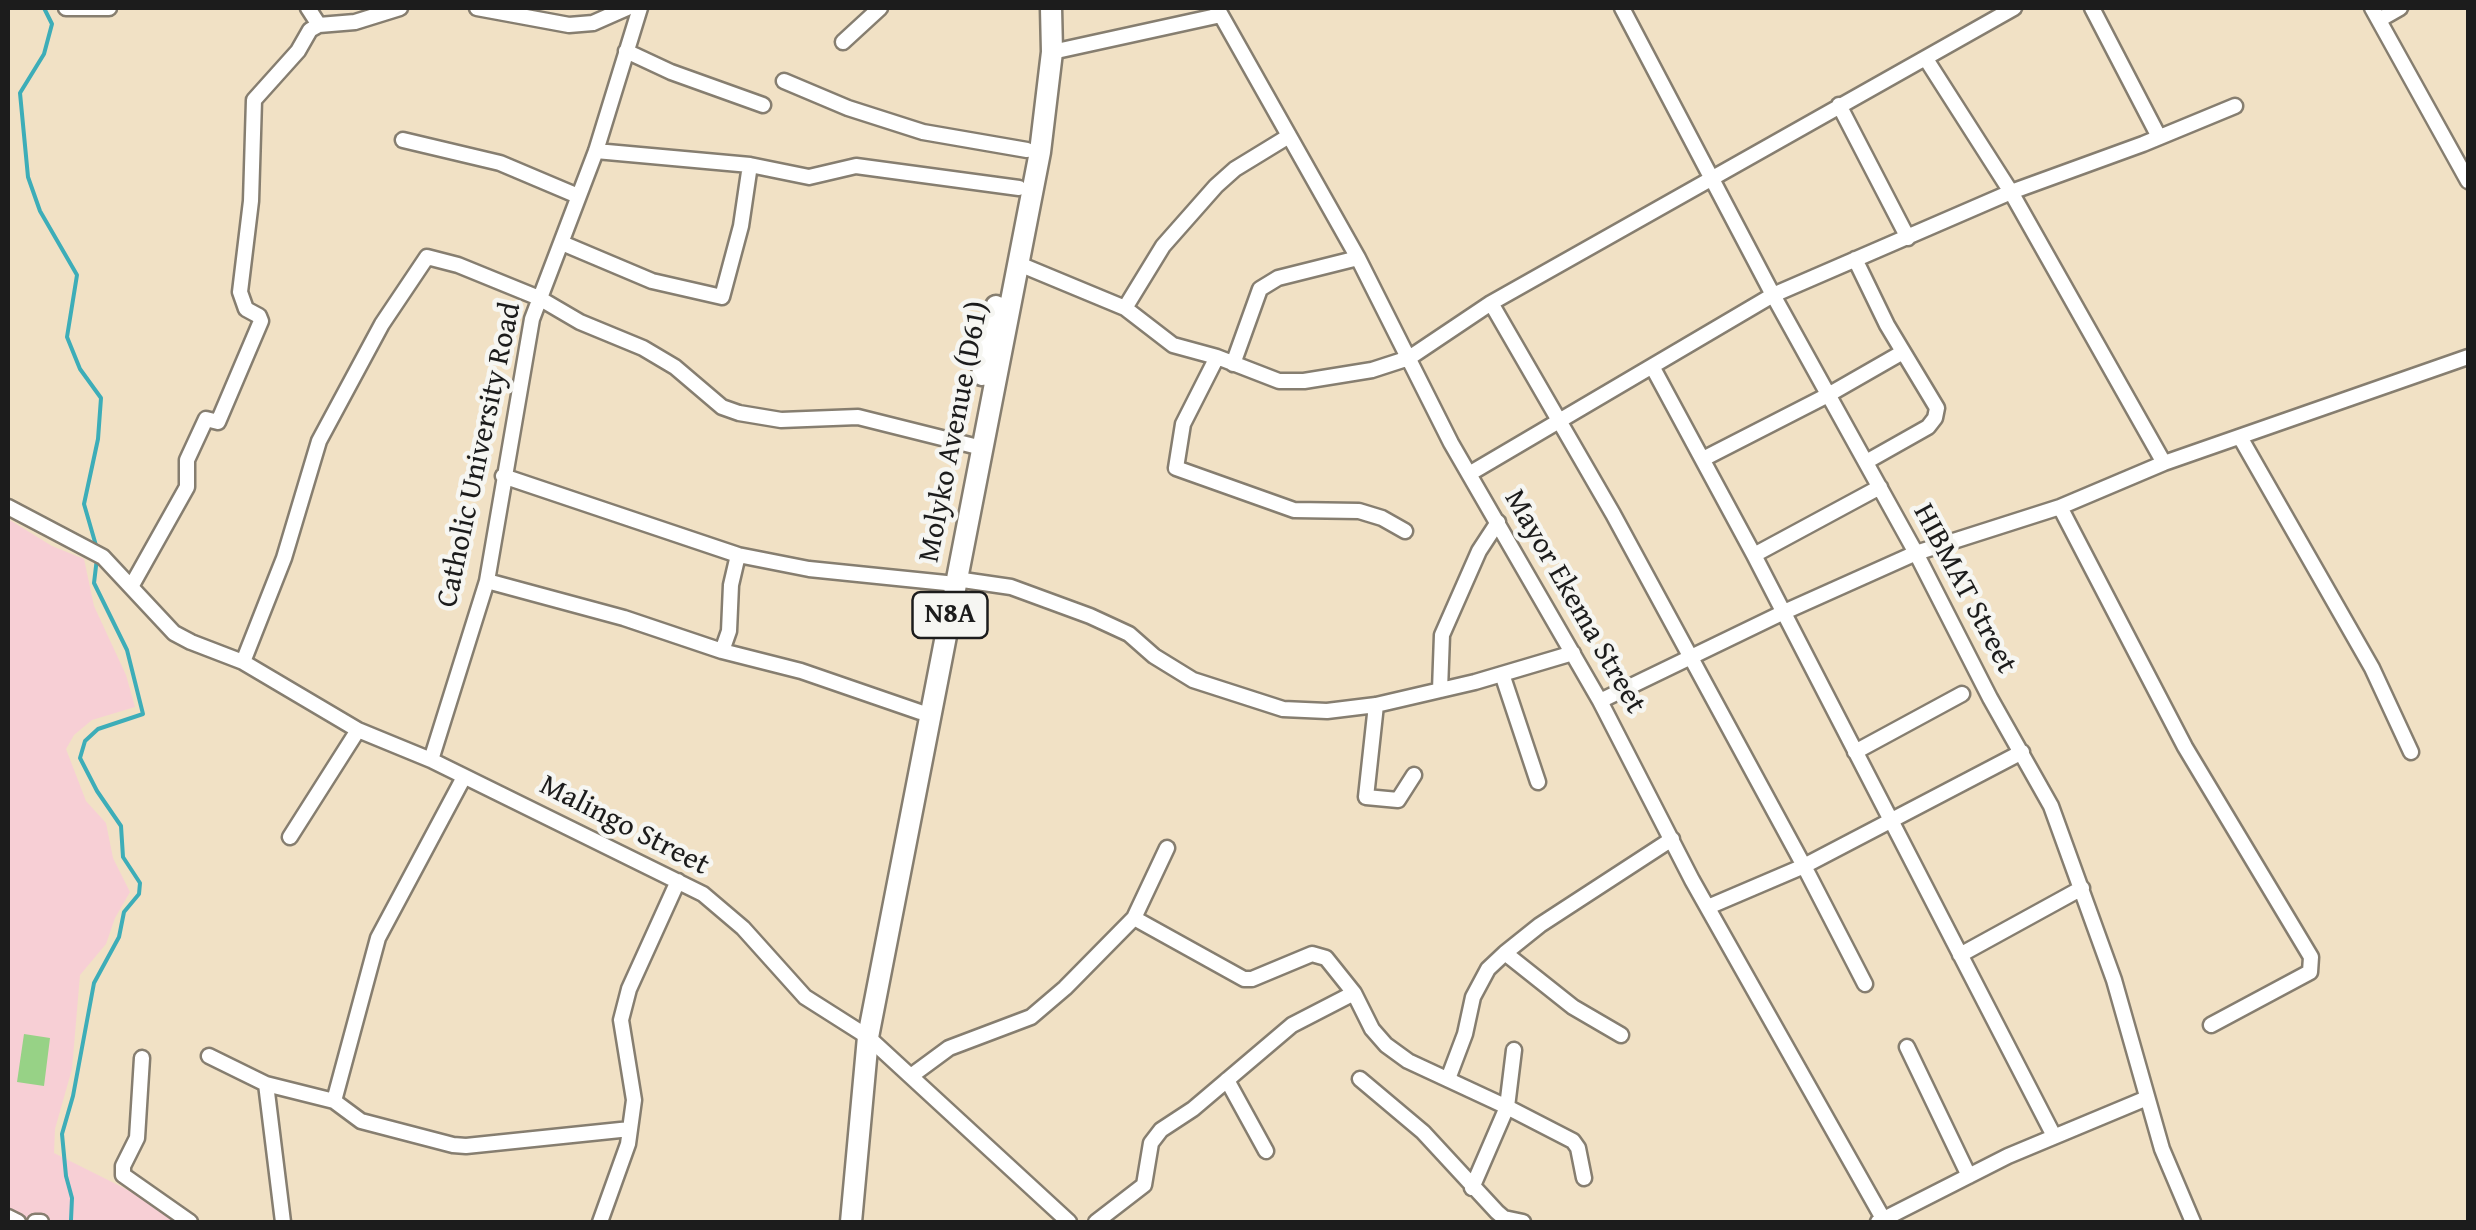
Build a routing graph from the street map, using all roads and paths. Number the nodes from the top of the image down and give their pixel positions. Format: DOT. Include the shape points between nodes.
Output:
graph roads {
  1 [pos="66,8"];
  2 [pos="109,8"];
  3 [pos="308,8"];
  4 [pos="394,8"];
  5 [pos="477,8"];
  6 [pos="627,8"];
  7 [pos="640,8"];
  8 [pos="880,8"];
  9 [pos="1039,8"];
  10 [pos="1051,8"];
  11 [pos="1622,8"];
  12 [pos="2014,8"];
  13 [pos="2092,8"];
  14 [pos="2400,8"];
  15 [pos="1219,11"];
  16 [pos="2375,14"];
  17 [pos="319,24"];
  18 [pos="843,42"];
  19 [pos="626,51"];
  20 [pos="1052,52"];
  21 [pos="1926,60"];
  22 [pos="784,81"];
  23 [pos="1839,105"];
  24 [pos="763,106"];
  25 [pos="2235,106"];
  26 [pos="1288,136"];
  27 [pos="2160,137"];
  28 [pos="403,140"];
  29 [pos="1027,150"];
  30 [pos="596,152"];
  31 [pos="750,166"];
  32 [pos="1712,180"];
  33 [pos="2468,181"];
  34 [pos="1019,188"];
  35 [pos="2010,192"];
  36 [pos="578,196"];
  37 [pos="1908,238"];
  38 [pos="562,242"];
  39 [pos="1358,258"];
  40 [pos="1855,260"];
  41 [pos="1018,264"];
  42 [pos="1773,295"];
  43 [pos="539,298"];
  44 [pos="1491,303"];
  45 [pos="1125,308"];
  46 [pos="1904,352"];
  47 [pos="1217,357"];
  48 [pos="2468,357"];
  49 [pos="1409,358"];
  50 [pos="1232,364"];
  51 [pos="1653,368"];
  52 [pos="1828,395"];
  53 [pos="1561,422"];
  54 [pos="2240,437"];
  55 [pos="976,448"];
  56 [pos="1703,458"];
  57 [pos="1866,462"];
  58 [pos="2164,463"];
  59 [pos="1469,474"];
  60 [pos="503,476"];
  61 [pos="1880,487"];
  62 [pos="2060,507"];
  63 [pos="8,508"];
  64 [pos="1498,522"];
  65 [pos="1405,531"];
  66 [pos="1916,552"];
  67 [pos="738,555"];
  68 [pos="1754,555"];
  69 [pos="487,581"];
  70 [pos="951,581"];
  71 [pos="132,584"];
  72 [pos="1782,613"];
  73 [pos="722,652"];
  74 [pos="1573,653"];
  75 [pos="1692,658"];
  76 [pos="243,662"];
  77 [pos="1502,674"];
  78 [pos="1440,690"];
  79 [pos="1962,694"];
  80 [pos="1600,701"];
  81 [pos="1376,705"];
  82 [pos="920,712"];
  83 [pos="358,730"];
  84 [pos="1856,752"];
  85 [pos="2022,752"];
  86 [pos="2411,752"];
  87 [pos="431,760"];
  88 [pos="1414,775"];
  89 [pos="464,778"];
  90 [pos="1538,782"];
  91 [pos="1892,822"];
  92 [pos="290,837"];
  93 [pos="1672,839"];
  94 [pos="1167,848"];
  95 [pos="1804,866"];
  96 [pos="678,881"];
  97 [pos="2082,888"];
  98 [pos="1708,907"];
  99 [pos="1134,918"];
  100 [pos="1505,953"];
  101 [pos="1960,955"];
  102 [pos="1865,984"];
  103 [pos="1354,992"];
  104 [pos="2211,1024"];
  105 [pos="864,1032"];
  106 [pos="1621,1035"];
  107 [pos="1907,1046"];
  108 [pos="1514,1050"];
  109 [pos="209,1056"];
  110 [pos="142,1058"];
  111 [pos="911,1076"];
  112 [pos="1360,1079"];
  113 [pos="1227,1080"];
  114 [pos="1448,1080"];
  115 [pos="266,1084"];
  116 [pos="2147,1098"];
  117 [pos="334,1101"];
  118 [pos="1507,1107"];
  119 [pos="630,1129"];
  120 [pos="2054,1136"];
  121 [pos="1266,1151"];
  122 [pos="1969,1176"];
  123 [pos="1584,1178"];
  124 [pos="1472,1188"];
  125 [pos="8,1217"];
  126 [pos="1882,1221"];
  127 [pos="18,1222"];
  128 [pos="190,1222"];
  129 [pos="283,1222"];
  130 [pos="600,1222"];
  131 [pos="839,1222"];
  132 [pos="851,1222"];
  133 [pos="1069,1222"];
  134 [pos="1096,1222"];
  135 [pos="1522,1222"];
  136 [pos="2193,1222"];
  1 -- 2 [label="street"];
  3 -- 17 [label="street"];
  4 -- 17 [label="street" via="355,22"];
  5 -- 6 [label="street" via="593,24"];
  7 -- 19 [label="street, Catholic University Road"];
  8 -- 18 [label="street"];
  9 -- 29 [label="highway, Molyko Avenue (D61) / N8A"];
  10 -- 20 [label="highway, Molyko Avenue (D61) / N8A"];
  11 -- 32 [label="street, HIBMAT Street"];
  12 -- 21 [label="street"];
  13 -- 27 [label="street"];
  14 -- 16 [label="street"];
  15 -- 20 [label="street"];
  15 -- 26 [label="street, Mayor Ekema Street"];
  16 -- 33 [label="street"];
  17 -- 71 [label="street" via="254,100 240,292 246,309 261,321 218,422 206,420 188,460 187,488"];
  19 -- 24 [label="street"];
  19 -- 30 [label="street, Catholic University Road"];
  20 -- 41 [label="highway, Molyko Avenue (D61) / N8A"];
  21 -- 23 [label="street"];
  21 -- 35 [label="street"];
  22 -- 29 [label="street" via="923,132"];
  23 -- 32 [label="street"];
  23 -- 37 [label="street"];
  25 -- 27 [label="street"];
  26 -- 39 [label="street, Mayor Ekema Street"];
  26 -- 45 [label="street" via="1216,186 1163,246"];
  27 -- 35 [label="street"];
  28 -- 36 [label="street" via="500,163"];
  29 -- 34 [label="highway, Molyko Avenue (D61) / N8A"];
  30 -- 31 [label="street"];
  30 -- 36 [label="street, Catholic University Road"];
  31 -- 34 [label="street" via="809,176 856,166"];
  31 -- 38 [label="street" via="722,297 652,281"];
  32 -- 42 [label="street, HIBMAT Street"];
  32 -- 44 [label="street"];
  34 -- 55 [label="highway, Molyko Avenue (D61) / N8A"];
  35 -- 37 [label="street"];
  35 -- 58 [label="street"];
  36 -- 38 [label="street, Catholic University Road"];
  37 -- 40 [label="street"];
  38 -- 43 [label="street, Catholic University Road"];
  39 -- 49 [label="street, Mayor Ekema Street"];
  39 -- 50 [label="street" via="1278,278 1260,289"];
  40 -- 42 [label="street"];
  40 -- 46 [label="street"];
  41 -- 45 [label="street"];
  41 -- 55 [label="highway, Molyko Avenue (D61) / N8A"];
  42 -- 51 [label="street"];
  42 -- 52 [label="street, HIBMAT Street"];
  43 -- 55 [label="street" via="643,348 739,413 781,420 858,417"];
  43 -- 60 [label="street, Catholic University Road"];
  43 -- 76 [label="street" via="432,256 422,260 319,441 279,574"];
  44 -- 49 [label="street"];
  44 -- 53 [label="street"];
  45 -- 47 [label="street" via="1172,345"];
  46 -- 52 [label="street"];
  46 -- 57 [label="street" via="1937,408 1935,418"];
  47 -- 50 [label="street"];
  47 -- 65 [label="street" via="1183,424 1176,468 1294,510 1359,511"];
  48 -- 54 [label="street"];
  49 -- 50 [label="street" via="1304,381 1279,381"];
  49 -- 59 [label="street, Mayor Ekema Street"];
  51 -- 53 [label="street"];
  51 -- 56 [label="street"];
  52 -- 56 [label="street"];
  52 -- 57 [label="street, HIBMAT Street"];
  53 -- 59 [label="street"];
  53 -- 75 [label="street"];
  54 -- 58 [label="street"];
  54 -- 86 [label="street" via="2372,668"];
  55 -- 70 [label="highway, Molyko Avenue (D61) / N8A"];
  56 -- 68 [label="street"];
  57 -- 61 [label="street, HIBMAT Street"];
  58 -- 62 [label="street"];
  59 -- 64 [label="street, Mayor Ekema Street"];
  60 -- 67 [label="street"];
  60 -- 69 [label="street, Catholic University Road"];
  61 -- 66 [label="street, HIBMAT Street"];
  61 -- 68 [label="street"];
  62 -- 66 [label="street"];
  62 -- 104 [label="street" via="2185,746 2311,957 2310,972"];
  63 -- 71 [label="street, Malingo Street" via="99,554"];
  64 -- 74 [label="street, Mayor Ekema Street"];
  64 -- 78 [label="street" via="1442,636"];
  66 -- 72 [label="street"];
  66 -- 85 [label="street, HIBMAT Street"];
  67 -- 70 [label="street" via="809,569"];
  67 -- 73 [label="street"];
  68 -- 72 [label="street"];
  69 -- 73 [label="street"];
  69 -- 87 [label="street, Catholic University Road"];
  70 -- 81 [label="street" via="1010,587 1090,616 1123,630 1192,680 1246,699 1312,712"];
  70 -- 82 [label="highway, Molyko Avenue (D61) / N8A"];
  70 -- 105 [label="highway, Molyko Avenue (D61) / N8A" via="916,802"];
  71 -- 76 [label="street, Malingo Street" via="174,633"];
  72 -- 75 [label="street"];
  72 -- 84 [label="street"];
  73 -- 82 [label="street"];
  74 -- 77 [label="street"];
  74 -- 80 [label="street, Mayor Ekema Street"];
  75 -- 80 [label="street"];
  75 -- 95 [label="street"];
  76 -- 83 [label="street, Malingo Street"];
  77 -- 78 [label="street"];
  77 -- 90 [label="street"];
  78 -- 81 [label="street"];
  79 -- 84 [label="street"];
  80 -- 93 [label="street, Mayor Ekema Street"];
  81 -- 88 [label="street" via="1366,797 1398,800"];
  82 -- 105 [label="highway, Molyko Avenue (D61) / N8A"];
  83 -- 87 [label="street, Malingo Street"];
  83 -- 92 [label="street"];
  84 -- 91 [label="street"];
  85 -- 91 [label="street"];
  85 -- 97 [label="street, HIBMAT Street"];
  87 -- 89 [label="street, Malingo Street"];
  89 -- 96 [label="street, Malingo Street"];
  89 -- 117 [label="street" via="378,938"];
  91 -- 95 [label="street"];
  91 -- 101 [label="street"];
  93 -- 98 [label="street, Mayor Ekema Street"];
  93 -- 100 [label="street"];
  94 -- 99 [label="street"];
  95 -- 98 [label="street"];
  95 -- 102 [label="street"];
  96 -- 105 [label="street, Malingo Street" via="734,920 806,997"];
  96 -- 119 [label="street" via="621,1020 634,1100"];
  97 -- 101 [label="street"];
  97 -- 116 [label="street, HIBMAT Street"];
  98 -- 126 [label="street, Mayor Ekema Street"];
  99 -- 103 [label="street" via="1244,978 1312,954 1326,958"];
  99 -- 111 [label="street" via="1031,1017 949,1048"];
  100 -- 106 [label="street"];
  100 -- 114 [label="street" via="1472,996"];
  101 -- 120 [label="street"];
  103 -- 113 [label="street" via="1292,1025"];
  103 -- 114 [label="street" via="1386,1045"];
  105 -- 111 [label="street, Malingo Street"];
  105 -- 131 [label="highway, Molyko Avenue (D61) / N8A"];
  105 -- 132 [label="highway, Molyko Avenue (D61) / N8A"];
  107 -- 122 [label="street"];
  108 -- 118 [label="street"];
  109 -- 115 [label="street"];
  110 -- 128 [label="street" via="137,1138 123,1175"];
  111 -- 133 [label="street, Malingo Street"];
  112 -- 124 [label="street" via="1423,1132"];
  113 -- 121 [label="street"];
  113 -- 134 [label="street" via="1154,1136 1144,1185"];
  114 -- 118 [label="street"];
  115 -- 117 [label="street"];
  115 -- 129 [label="street"];
  116 -- 120 [label="street"];
  116 -- 136 [label="street, HIBMAT Street"];
  117 -- 119 [label="street" via="361,1120 466,1146"];
  118 -- 123 [label="street" via="1573,1141"];
  118 -- 124 [label="street"];
  119 -- 130 [label="street"];
  120 -- 122 [label="street"];
  122 -- 126 [label="street"];
  124 -- 135 [label="street" via="1504,1218"];
  125 -- 127 [label="street"];
}
